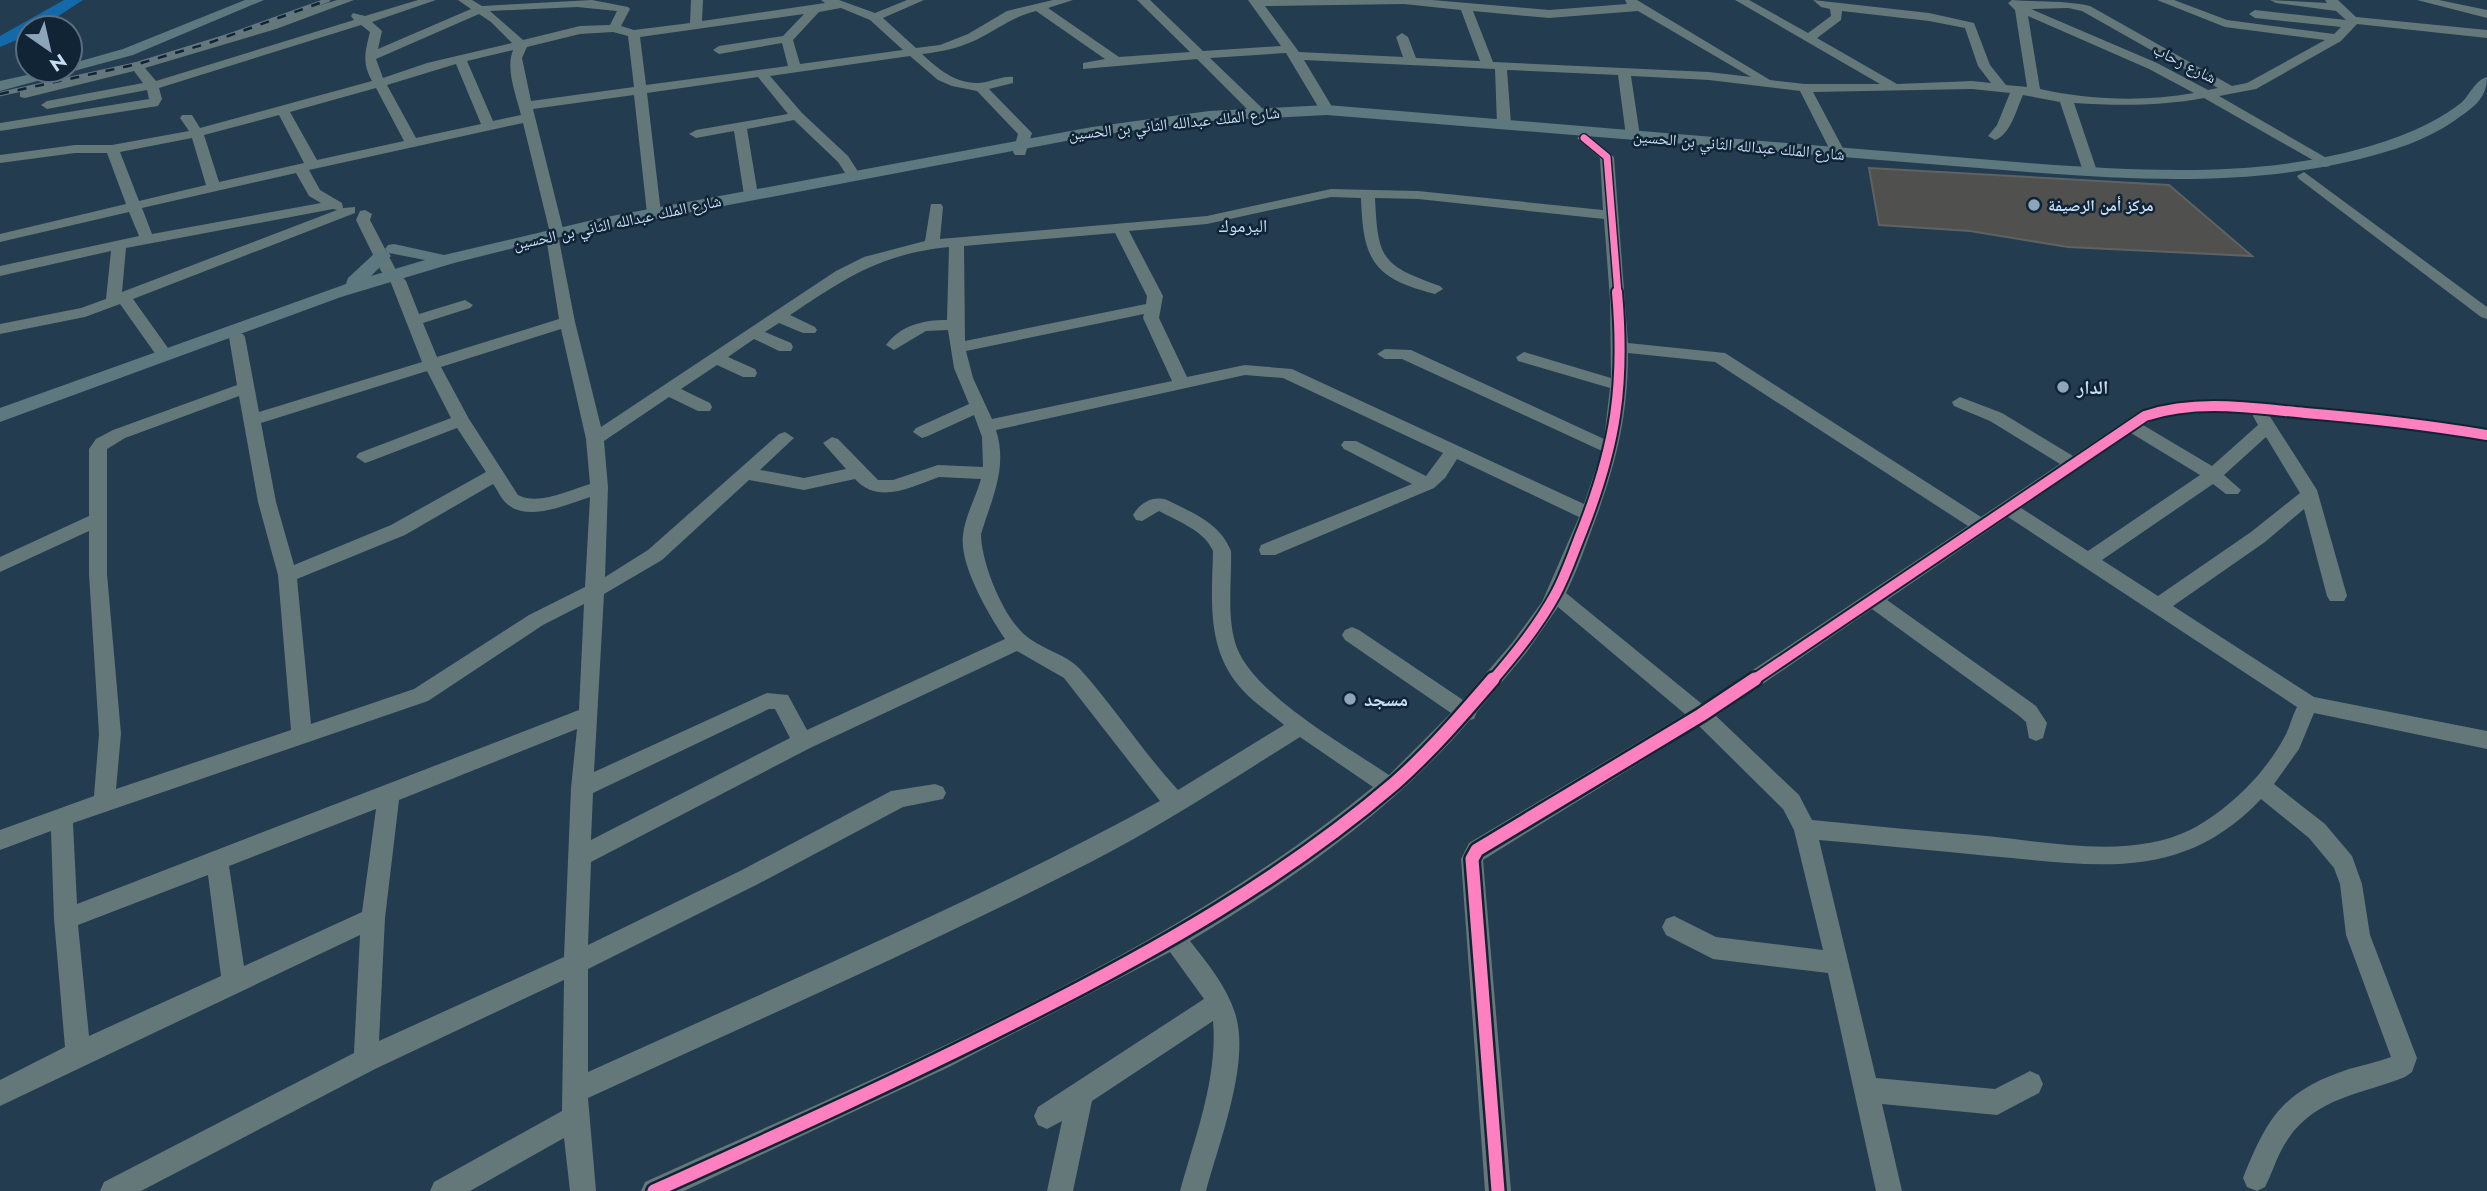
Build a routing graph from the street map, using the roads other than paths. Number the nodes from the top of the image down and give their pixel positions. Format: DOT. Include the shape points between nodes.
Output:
graph roads {
  1 [pos="248,0"];
  2 [pos="257,0"];
  3 [pos="430,0"];
  4 [pos="464,0"];
  5 [pos="697,0"];
  6 [pos="918,0"];
  7 [pos="1002,0"];
  8 [pos="1067,0"];
  9 [pos="1143,0"];
  10 [pos="1404,0"];
  11 [pos="1536,0"];
  12 [pos="1741,0"];
  13 [pos="1819,0"];
  14 [pos="2162,0"];
  15 [pos="2193,0"];
  16 [pos="2256,0"];
  17 [pos="2276,0"];
  18 [pos="2423,0"];
  19 [pos="1255,1"];
  20 [pos="1317,1"];
  21 [pos="343,2"];
  22 [pos="832,2"];
  23 [pos="1634,4"];
  24 [pos="2337,4"];
  25 [pos="1465,5"];
  26 [pos="2016,5"];
  27 [pos="1038,7"];
  28 [pos="1836,7"];
  29 [pos="816,9"];
  30 [pos="482,10"];
  31 [pos="1024,10"];
  32 [pos="1549,14"];
  33 [pos="2487,14"];
  34 [pos="2255,15"];
  35 [pos="874,17"];
  36 [pos="365,21"];
  37 [pos="721,21"];
  38 [pos="2352,22"];
  39 [pos="696,25"];
  40 [pos="614,28"];
  41 [pos="2259,28"];
  42 [pos="634,34"];
  43 [pos="2487,34"];
  44 [pos="1402,37"];
  45 [pos="2337,38"];
  46 [pos="788,39"];
  47 [pos="1808,39"];
  48 [pos="521,45"];
  49 [pos="914,52"];
  50 [pos="1292,52"];
  51 [pos="370,57"];
  52 [pos="1203,57"];
  53 [pos="460,59"];
  54 [pos="1410,60"];
  55 [pos="1116,61"];
  56 [pos="84,62"];
  57 [pos="87,62"];
  58 [pos="84,63"];
  59 [pos="720,65"];
  60 [pos="136,66"];
  61 [pos="1087,66"];
  62 [pos="1495,66"];
  63 [pos="795,69"];
  64 [pos="1624,72"];
  65 [pos="761,74"];
  66 [pos="1009,80"];
  67 [pos="2487,82"];
  68 [pos="378,83"];
  69 [pos="1769,83"];
  70 [pos="152,86"];
  71 [pos="980,87"];
  72 [pos="1895,87"];
  73 [pos="2001,87"];
  74 [pos="1804,88"];
  75 [pos="641,89"];
  76 [pos="2018,90"];
  77 [pos="2232,91"];
  78 [pos="2034,92"];
  79 [pos="26,94"];
  80 [pos="2210,95"];
  81 [pos="2066,100"];
  82 [pos="2483,103"];
  83 [pos="47,105"];
  84 [pos="283,110"];
  85 [pos="1256,110"];
  86 [pos="1327,110"];
  87 [pos="525,112"];
  88 [pos="797,116"];
  89 [pos="187,118"];
  90 [pos="1504,124"];
  91 [pos="740,126"];
  92 [pos="0,127"];
  93 [pos="489,127"];
  94 [pos="197,133"];
  95 [pos="696,134"];
  96 [pos="1995,136"];
  97 [pos="1584,138"];
  98 [pos="1630,139"];
  99 [pos="412,144"];
  100 [pos="1020,147"];
  101 [pos="112,149"];
  102 [pos="1738,149"];
  103 [pos="1839,154"];
  104 [pos="1607,157"];
  105 [pos="0,159"];
  106 [pos="2325,163"];
  107 [pos="307,168"];
  108 [pos="2024,171"];
  109 [pos="2090,172"];
  110 [pos="855,176"];
  111 [pos="2304,176"];
  112 [pos="214,187"];
  113 [pos="1368,193"];
  114 [pos="751,195"];
  115 [pos="333,205"];
  116 [pos="135,206"];
  117 [pos="936,208"];
  118 [pos="357,212"];
  119 [pos="653,213"];
  120 [pos="1609,215"];
  121 [pos="1121,230"];
  122 [pos="556,238"];
  123 [pos="147,239"];
  124 [pos="0,240"];
  125 [pos="957,241"];
  126 [pos="932,243"];
  127 [pos="119,245"];
  128 [pos="388,252"];
  129 [pos="451,258"];
  130 [pos="0,271"];
  131 [pos="397,276"];
  132 [pos="1435,289"];
  133 [pos="334,294"];
  134 [pos="119,300"];
  135 [pos="465,305"];
  136 [pos="1153,307"];
  137 [pos="2487,314"];
  138 [pos="778,316"];
  139 [pos="414,321"];
  140 [pos="567,322"];
  141 [pos="956,325"];
  142 [pos="0,329"];
  143 [pos="809,330"];
  144 [pos="753,333"];
  145 [pos="237,337"];
  146 [pos="894,345"];
  147 [pos="785,347"];
  148 [pos="1620,347"];
  149 [pos="957,348"];
  150 [pos="1385,354"];
  151 [pos="165,355"];
  152 [pos="1524,357"];
  153 [pos="716,358"];
  154 [pos="432,365"];
  155 [pos="749,373"];
  156 [pos="1182,384"];
  157 [pos="1621,386"];
  158 [pos="246,388"];
  159 [pos="668,390"];
  160 [pos="1960,402"];
  161 [pos="704,407"];
  162 [pos="977,407"];
  163 [pos="2256,409"];
  164 [pos="0,415"];
  165 [pos="252,420"];
  166 [pos="461,420"];
  167 [pos="0,424"];
  168 [pos="2130,425"];
  169 [pos="987,426"];
  170 [pos="2267,426"];
  171 [pos="922,432"];
  172 [pos="2487,435"];
  173 [pos="785,438"];
  174 [pos="595,439"];
  175 [pos="832,443"];
  176 [pos="1350,445"];
  177 [pos="1611,448"];
  178 [pos="1454,449"];
  179 [pos="366,457"];
  180 [pos="2071,463"];
  181 [pos="858,472"];
  182 [pos="992,473"];
  183 [pos="496,474"];
  184 [pos="747,474"];
  185 [pos="2213,475"];
  186 [pos="1428,484"];
  187 [pos="599,487"];
  188 [pos="2232,490"];
  189 [pos="2309,495"];
  190 [pos="2008,508"];
  191 [pos="1589,514"];
  192 [pos="1142,515"];
  193 [pos="99,519"];
  194 [pos="1980,525"];
  195 [pos="1268,550"];
  196 [pos="2090,559"];
  197 [pos="0,565"];
  198 [pos="287,575"];
  199 [pos="596,588"];
  200 [pos="1556,595"];
  201 [pos="2337,596"];
  202 [pos="1872,599"];
  203 [pos="2160,605"];
  204 [pos="1352,635"];
  205 [pos="1018,642"];
  206 [pos="2307,707"];
  207 [pos="1467,713"];
  208 [pos="589,715"];
  209 [pos="1701,715"];
  210 [pos="1300,726"];
  211 [pos="2036,732"];
  212 [pos="302,737"];
  213 [pos="2487,740"];
  214 [pos="803,742"];
  215 [pos="2487,753"];
  216 [pos="2260,785"];
  217 [pos="582,788"];
  218 [pos="1391,788"];
  219 [pos="935,793"];
  220 [pos="389,795"];
  221 [pos="104,802"];
  222 [pos="1176,803"];
  223 [pos="62,818"];
  224 [pos="1805,829"];
  225 [pos="23,832"];
  226 [pos="0,833"];
  227 [pos="0,841"];
  228 [pos="581,856"];
  229 [pos="217,860"];
  230 [pos="373,918"];
  231 [pos="66,919"];
  232 [pos="1674,927"];
  233 [pos="1174,938"];
  234 [pos="576,963"];
  235 [pos="1838,963"];
  236 [pos="234,982"];
  237 [pos="1219,1003"];
  238 [pos="78,1054"];
  239 [pos="366,1060"];
  240 [pos="2030,1084"];
  241 [pos="1866,1090"];
  242 [pos="575,1091"];
  243 [pos="0,1093"];
  244 [pos="1082,1094"];
  245 [pos="1047,1116"];
  246 [pos="575,1118"];
  247 [pos="2256,1178"];
  248 [pos="117,1190"];
  249 [pos="443,1191"];
  250 [pos="583,1191"];
  251 [pos="654,1191"];
  252 [pos="1060,1191"];
  253 [pos="1193,1191"];
  254 [pos="1498,1191"];
  255 [pos="1889,1191"];
  1 -- 57 [label="main road"];
  2 -- 57 [label="main road" via="128,52"];
  3 -- 36 [label="street"];
  4 -- 30 [label="street"];
  5 -- 39 [label="street"];
  6 -- 35 [label="street"];
  7 -- 31 [label="street"];
  8 -- 27 [label="street"];
  9 -- 52 [label="street"];
  10 -- 20 [label="street"];
  10 -- 25 [label="street"];
  11 -- 32 [label="street"];
  12 -- 47 [label="street"];
  13 -- 28 [label="street"];
  14 -- 41 [label="street" via="2212,20"];
  15 -- 34 [label="street" via="2218,10"];
  16 -- 34 [label="street"];
  17 -- 24 [label="street"];
  18 -- 33 [label="street"];
  19 -- 20 [label="street"];
  19 -- 50 [label="street"];
  21 -- 36 [label="street"];
  21 -- 60 [label="street"];
  22 -- 29 [label="street"];
  22 -- 35 [label="street"];
  23 -- 32 [label="street"];
  23 -- 69 [label="street"];
  24 -- 38 [label="street"];
  25 -- 32 [label="street"];
  25 -- 62 [label="street"];
  26 -- 77 [label="street" via="2086,8"];
  26 -- 78 [label="street"];
  26 -- 80 [label="street, شارع رحاب"];
  27 -- 31 [label="street"];
  27 -- 55 [label="street"];
  28 -- 47 [label="street" via="1837,17"];
  28 -- 73 [label="street" via="1970,26 1984,66"];
  29 -- 37 [label="street"];
  29 -- 46 [label="street"];
  30 -- 40 [label="street" via="576,0 602,2 624,9"];
  30 -- 48 [label="street"];
  30 -- 51 [label="street"];
  31 -- 49 [label="street" via="961,42"];
  34 -- 38 [label="street"];
  34 -- 41 [label="street"];
  35 -- 49 [label="street"];
  36 -- 51 [label="street" via="376,31"];
  36 -- 70 [label="street"];
  37 -- 39 [label="street"];
  37 -- 59 [label="street"];
  38 -- 43 [label="street"];
  38 -- 45 [label="street"];
  39 -- 42 [label="street"];
  40 -- 42 [label="street"];
  40 -- 48 [label="street" via="580,30"];
  41 -- 45 [label="street"];
  42 -- 75 [label="street"];
  44 -- 54 [label="street"];
  45 -- 77 [label="street" via="2266,80"];
  46 -- 59 [label="street"];
  46 -- 63 [label="street"];
  47 -- 72 [label="street"];
  48 -- 53 [label="street"];
  48 -- 87 [label="street" via="516,58"];
  49 -- 63 [label="street"];
  49 -- 71 [label="street" via="954,82"];
  50 -- 52 [label="street"];
  50 -- 54 [label="street"];
  50 -- 86 [label="street"];
  51 -- 68 [label="street"];
  52 -- 55 [label="street"];
  52 -- 85 [label="street"];
  53 -- 68 [label="street"];
  53 -- 93 [label="street"];
  54 -- 62 [label="street"];
  55 -- 61 [label="street"];
  56 -- 57 [label="main road"];
  57 -- 58 [label="main road"];
  59 -- 65 [label="street"];
  59 -- 75 [label="street"];
  60 -- 70 [label="street"];
  60 -- 79 [label="street"];
  62 -- 64 [label="street"];
  62 -- 90 [label="street"];
  63 -- 65 [label="street"];
  64 -- 69 [label="street"];
  64 -- 98 [label="street"];
  65 -- 88 [label="street"];
  66 -- 71 [label="street"];
  67 -- 82 [label="main road, شارع الملك عبدالله الثاني بن الحسين"];
  68 -- 84 [label="street"];
  68 -- 99 [label="street"];
  69 -- 74 [label="street"];
  70 -- 83 [label="street"];
  70 -- 92 [label="street" via="157,100 150,104"];
  71 -- 100 [label="street" via="1023,131"];
  72 -- 73 [label="street"];
  72 -- 74 [label="street"];
  73 -- 76 [label="street"];
  74 -- 103 [label="street"];
  75 -- 87 [label="street"];
  75 -- 119 [label="street"];
  76 -- 78 [label="street"];
  76 -- 96 [label="street"];
  77 -- 80 [label="street"];
  78 -- 81 [label="street"];
  80 -- 81 [label="street" via="2113,102"];
  80 -- 106 [label="street, شارع رحاب"];
  81 -- 109 [label="street"];
  82 -- 106 [label="main road, شارع الملك عبدالله الثاني بن الحسين" via="2418,134"];
  82 -- 111 [label="main road, شارع الملك عبدالله الثاني بن الحسين" via="2447,134 2387,158"];
  84 -- 94 [label="street"];
  84 -- 107 [label="street"];
  85 -- 86 [label="main road, شارع الملك عبدالله الثاني بن الحسين"];
  85 -- 100 [label="main road, شارع الملك عبدالله الثاني بن الحسين" via="1120,125"];
  86 -- 90 [label="main road, شارع الملك عبدالله الثاني بن الحسين"];
  87 -- 93 [label="street"];
  87 -- 122 [label="street"];
  88 -- 91 [label="street"];
  88 -- 110 [label="street"];
  89 -- 94 [label="street"];
  90 -- 98 [label="main road, شارع الملك عبدالله الثاني بن الحسين"];
  91 -- 95 [label="street"];
  91 -- 114 [label="street"];
  93 -- 99 [label="street"];
  94 -- 101 [label="street"];
  94 -- 112 [label="street"];
  97 -- 98 [label="main road, شارع الملك عبدالله الثاني بن الحسين"];
  97 -- 100 [label="main road, شارع الملك عبدالله الثاني بن الحسين" via="1286,117 1175,125"];
  97 -- 104 [label="street"];
  98 -- 102 [label="main road, شارع الملك عبدالله الثاني بن الحسين"];
  98 -- 104 [label="street"];
  99 -- 107 [label="street"];
  100 -- 110 [label="main road, شارع الملك عبدالله الثاني بن الحسين"];
  100 -- 122 [label="main road, شارع الملك عبدالله الثاني بن الحسين"];
  101 -- 105 [label="street"];
  101 -- 116 [label="street"];
  102 -- 103 [label="main road, شارع الملك عبدالله الثاني بن الحسين"];
  102 -- 108 [label="main road, شارع الملك عبدالله الثاني بن الحسين"];
  103 -- 108 [label="main road, شارع الملك عبدالله الثاني بن الحسين"];
  104 -- 120 [label="street"];
  106 -- 109 [label="main road, شارع الملك عبدالله الثاني بن الحسين" via="2232,174"];
  107 -- 112 [label="street"];
  107 -- 115 [label="street" via="314,193"];
  108 -- 109 [label="main road, شارع الملك عبدالله الثاني بن الحسين"];
  108 -- 111 [label="main road, شارع الملك عبدالله الثاني بن الحسين" via="2177,183"];
  110 -- 114 [label="main road, شارع الملك عبدالله الثاني بن الحسين"];
  111 -- 137 [label="street"];
  112 -- 116 [label="street"];
  113 -- 120 [label="street"];
  113 -- 121 [label="street" via="1331,193 1207,220"];
  113 -- 132 [label="street" via="1374,255 1392,273"];
  114 -- 119 [label="main road, شارع الملك عبدالله الثاني بن الحسين"];
  115 -- 118 [label="street"];
  115 -- 123 [label="street"];
  116 -- 123 [label="street"];
  116 -- 124 [label="street"];
  117 -- 126 [label="street"];
  118 -- 128 [label="street" via="374,217"];
  118 -- 134 [label="street"];
  119 -- 122 [label="main road, شارع الملك عبدالله الثاني بن الحسين"];
  120 -- 148 [label="street"];
  121 -- 125 [label="street"];
  121 -- 136 [label="street" via="1155,296"];
  122 -- 129 [label="main road, شارع الملك عبدالله الثاني بن الحسين"];
  122 -- 131 [label="main road, شارع الملك عبدالله الثاني بن الحسين"];
  122 -- 140 [label="street"];
  123 -- 127 [label="street"];
  125 -- 126 [label="street"];
  125 -- 141 [label="street"];
  126 -- 138 [label="street" via="855,267"];
  127 -- 130 [label="street"];
  127 -- 134 [label="street"];
  128 -- 129 [label="main road"];
  128 -- 131 [label="street"];
  128 -- 133 [label="main road" via="363,276"];
  129 -- 131 [label="main road, شارع الملك عبدالله الثاني بن الحسين"];
  131 -- 133 [label="main road, شارع الملك عبدالله الثاني بن الحسين"];
  131 -- 139 [label="street"];
  131 -- 145 [label="main road, شارع الملك عبدالله الثاني بن الحسين"];
  133 -- 151 [label="main road, شارع الملك عبدالله الثاني بن الحسين"];
  134 -- 142 [label="street" via="69,316"];
  134 -- 151 [label="street"];
  135 -- 139 [label="street"];
  136 -- 149 [label="street"];
  136 -- 156 [label="street" via="1151,318"];
  138 -- 143 [label="street"];
  138 -- 144 [label="street"];
  139 -- 154 [label="street"];
  140 -- 154 [label="street"];
  140 -- 174 [label="street"];
  141 -- 146 [label="street" via="922,326"];
  141 -- 149 [label="street"];
  144 -- 147 [label="street"];
  144 -- 153 [label="street"];
  145 -- 158 [label="street"];
  145 -- 167 [label="main road, شارع الملك عبدالله الثاني بن الحسين"];
  148 -- 157 [label="street"];
  148 -- 194 [label="street" via="1727,361"];
  149 -- 162 [label="street"];
  150 -- 177 [label="street" via="1405,354"];
  151 -- 164 [label="main road, شارع الملك عبدالله الثاني بن الحسين"];
  152 -- 157 [label="street"];
  153 -- 155 [label="street"];
  153 -- 159 [label="street"];
  154 -- 165 [label="street"];
  154 -- 166 [label="street"];
  156 -- 169 [label="street"];
  156 -- 178 [label="street" via="1245,370 1286,373"];
  157 -- 177 [label="street"];
  158 -- 165 [label="street"];
  158 -- 193 [label="street" via="102,443 98,454"];
  159 -- 161 [label="street"];
  159 -- 174 [label="street"];
  160 -- 180 [label="street" via="1996,417"];
  162 -- 169 [label="street"];
  162 -- 171 [label="street"];
  163 -- 168 [label="street" via="2174,407"];
  163 -- 170 [label="street"];
  163 -- 172 [label="street"];
  165 -- 198 [label="street"];
  166 -- 179 [label="street"];
  166 -- 183 [label="street"];
  168 -- 180 [label="street"];
  168 -- 185 [label="street"];
  169 -- 182 [label="street" via="993,449"];
  170 -- 185 [label="street"];
  170 -- 189 [label="street"];
  173 -- 184 [label="street"];
  174 -- 187 [label="street"];
  175 -- 181 [label="street"];
  176 -- 186 [label="street"];
  177 -- 191 [label="street"];
  178 -- 186 [label="street"];
  178 -- 191 [label="street"];
  180 -- 190 [label="street"];
  181 -- 182 [label="street" via="881,487 938,471"];
  181 -- 184 [label="street" via="804,484"];
  182 -- 205 [label="street" via="971,539 988,592"];
  183 -- 187 [label="street" via="514,502 524,506"];
  183 -- 198 [label="street" via="398,530"];
  184 -- 199 [label="street" via="655,555"];
  185 -- 188 [label="street"];
  185 -- 196 [label="street"];
  186 -- 195 [label="street"];
  187 -- 199 [label="street"];
  189 -- 201 [label="street"];
  189 -- 203 [label="street"];
  190 -- 194 [label="street"];
  190 -- 196 [label="street"];
  191 -- 200 [label="street"];
  192 -- 210 [label="street" via="1157,504 1166,505 1218,541 1222,551 1222,627 1228,650 1246,681"];
  193 -- 197 [label="street"];
  193 -- 221 [label="street" via="98,574 110,734"];
  194 -- 202 [label="street"];
  196 -- 203 [label="street"];
  198 -- 212 [label="street"];
  199 -- 208 [label="street"];
  199 -- 212 [label="street" via="536,620 421,695"];
  200 -- 207 [label="street"];
  200 -- 209 [label="street"];
  202 -- 209 [label="street"];
  202 -- 211 [label="street" via="2018,703 2034,717"];
  203 -- 206 [label="street"];
  204 -- 207 [label="street"];
  205 -- 214 [label="street"];
  205 -- 222 [label="street" via="1071,672"];
  206 -- 213 [label="street"];
  206 -- 215 [label="street" via="2401,736"];
  206 -- 216 [label="street" via="2282,760"];
  207 -- 218 [label="street"];
  208 -- 217 [label="street"];
  208 -- 220 [label="street"];
  209 -- 224 [label="street" via="1782,792"];
  209 -- 254 [label="street" via="1473,854"];
  210 -- 218 [label="street"];
  210 -- 222 [label="street"];
  212 -- 221 [label="street"];
  214 -- 217 [label="street" via="781,701 767,701"];
  214 -- 228 [label="street"];
  216 -- 224 [label="street" via="2200,835 2155,851 2044,851"];
  216 -- 247 [label="street" via="2317,831 2344,863 2358,935 2404,1058 2396,1068 2322,1091 2305,1102 2279,1129"];
  217 -- 228 [label="street"];
  218 -- 233 [label="street" via="1333,834"];
  219 -- 234 [label="street" via="899,798"];
  220 -- 229 [label="street"];
  220 -- 230 [label="street"];
  221 -- 223 [label="street"];
  222 -- 242 [label="street" via="991,900"];
  223 -- 225 [label="street"];
  223 -- 231 [label="street"];
  224 -- 235 [label="street"];
  225 -- 226 [label="street"];
  225 -- 227 [label="street"];
  228 -- 234 [label="street"];
  229 -- 231 [label="street"];
  229 -- 236 [label="street"];
  230 -- 236 [label="street"];
  230 -- 239 [label="street"];
  231 -- 238 [label="street"];
  232 -- 235 [label="street" via="1713,948"];
  233 -- 237 [label="street"];
  233 -- 251 [label="street" via="887,1085"];
  234 -- 239 [label="street"];
  234 -- 242 [label="street"];
  235 -- 241 [label="street"];
  236 -- 238 [label="street"];
  237 -- 244 [label="street"];
  237 -- 253 [label="street" via="1226,1021 1224,1067"];
  238 -- 243 [label="street"];
  239 -- 248 [label="street"];
  240 -- 241 [label="street" via="1997,1102"];
  241 -- 255 [label="street"];
  242 -- 246 [label="street"];
  244 -- 245 [label="street"];
  244 -- 252 [label="street"];
  246 -- 249 [label="street"];
  246 -- 250 [label="street"];
}
